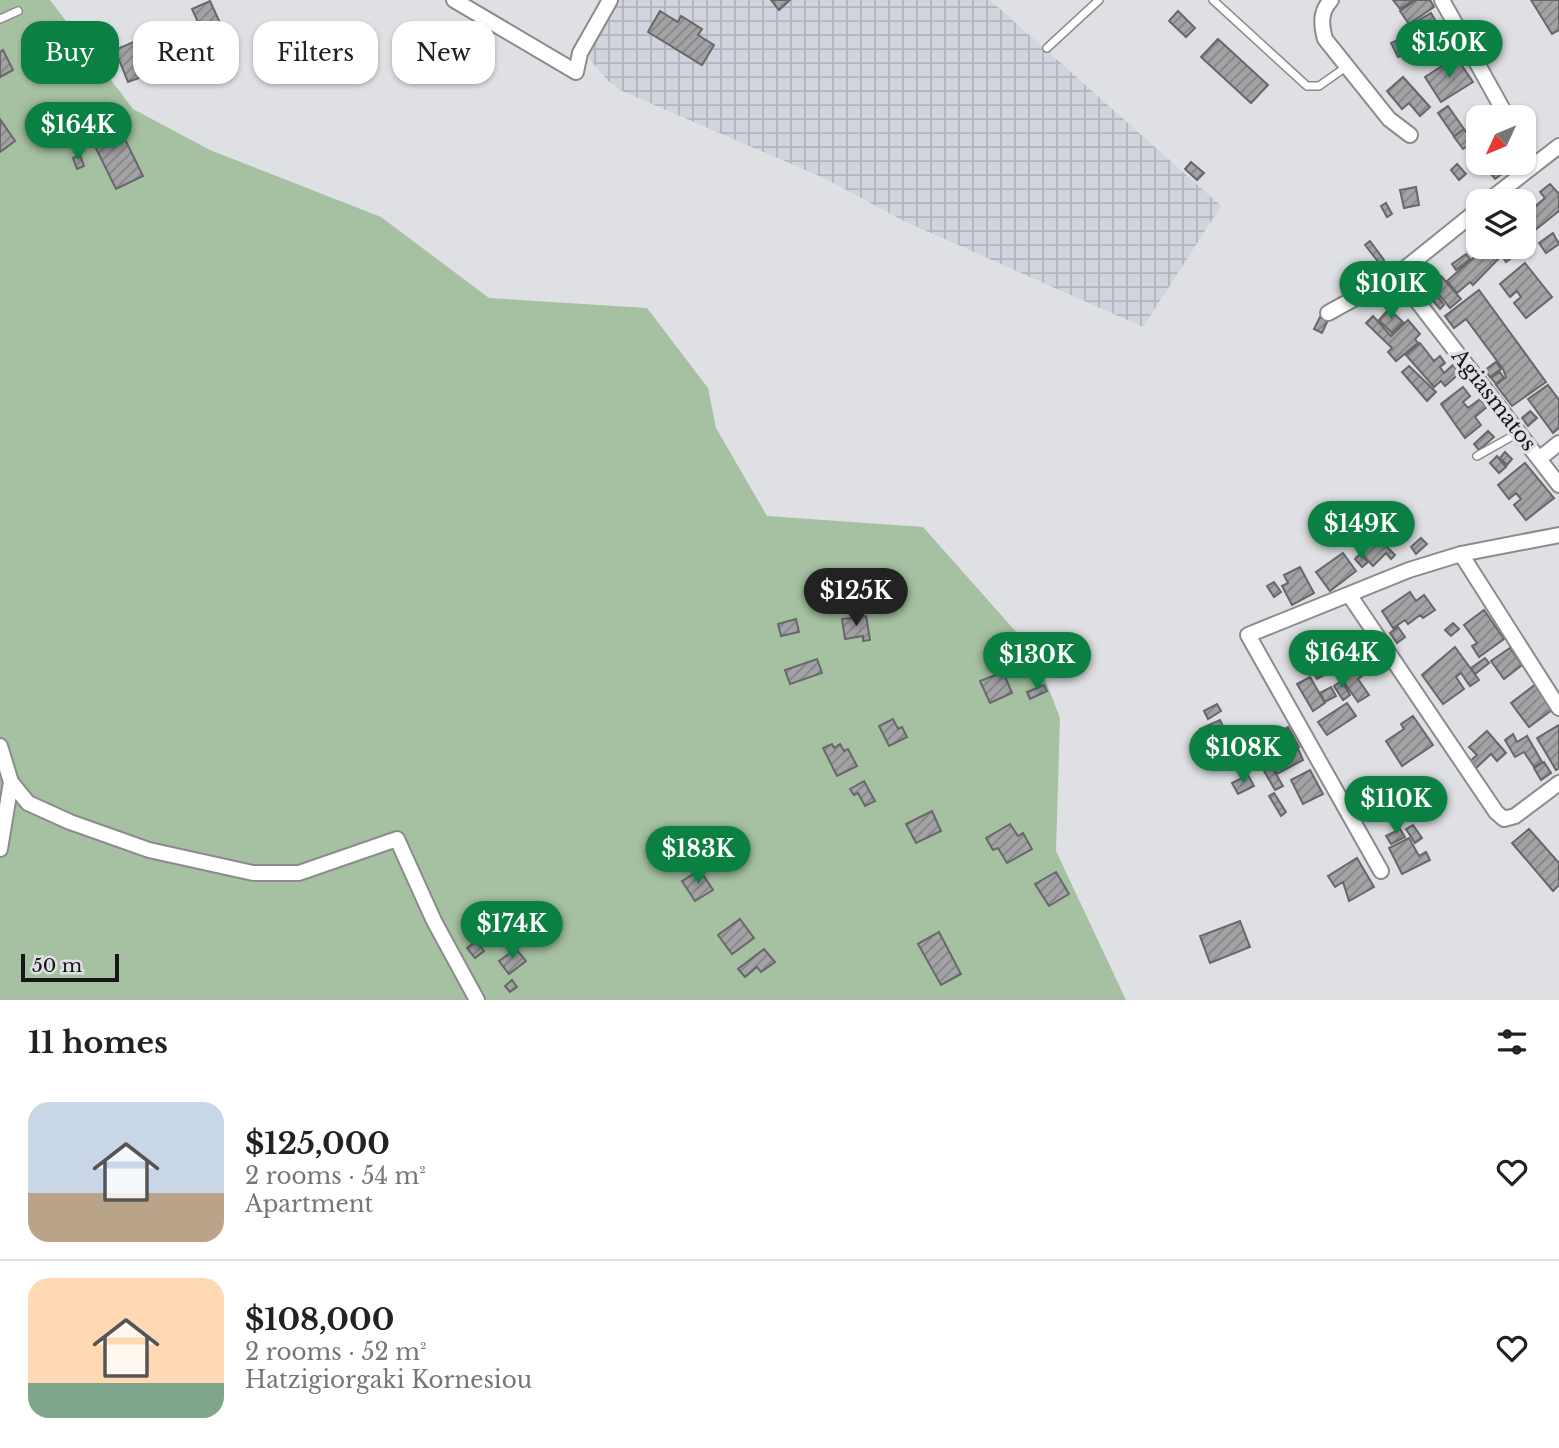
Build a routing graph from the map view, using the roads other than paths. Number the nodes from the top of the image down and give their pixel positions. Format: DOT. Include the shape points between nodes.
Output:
graph roads {
  1 [pos="454,0"];
  2 [pos="610,0"];
  3 [pos="1099,0"];
  4 [pos="1213,0"];
  5 [pos="1331,0"];
  6 [pos="1442,0"];
  7 [pos="18,10"];
  8 [pos="0,19"];
  9 [pos="1047,48"];
  10 [pos="1347,66"];
  11 [pos="1500,105"];
  12 [pos="1410,135"];
  13 [pos="1559,146"];
  14 [pos="1536,163"];
  15 [pos="1520,175"];
  16 [pos="1503,189"];
  17 [pos="1466,219"];
  18 [pos="1397,275"];
  19 [pos="1328,313"];
  20 [pos="1518,432"];
  21 [pos="1559,443"];
  22 [pos="1477,456"];
  23 [pos="1539,459"];
  24 [pos="1559,485"];
  25 [pos="1559,535"];
  26 [pos="1461,554"];
  27 [pos="1350,596"];
  28 [pos="1559,708"];
  29 [pos="0,746"];
  30 [pos="11,782"];
  31 [pos="1559,783"];
  32 [pos="0,849"];
  33 [pos="1381,871"];
  34 [pos="477,1000"];
  1 -- 2 [label="street" via="576,72 580,53"];
  3 -- 9 [label="lane"];
  4 -- 10 [label="lane" via="1307,86 1319,86"];
  5 -- 10 [label="street" via="1321,23 1325,38"];
  6 -- 11 [label="street"];
  7 -- 8 [label="lane"];
  10 -- 12 [label="street" via="1389,119"];
  13 -- 14 [label="street"];
  15 -- 16 [label="street"];
  17 -- 18 [label="street"];
  18 -- 19 [label="street"];
  18 -- 20 [label="street, Agiasmatos"];
  20 -- 22 [label="lane"];
  20 -- 23 [label="street, Agiasmatos"];
  21 -- 23 [label="street, Agiasmatos"];
  23 -- 24 [label="street, Agiasmatos"];
  25 -- 26 [label="street"];
  26 -- 27 [label="street"];
  26 -- 28 [label="street"];
  27 -- 31 [label="street" via="1496,812 1504,819 1515,816"];
  27 -- 33 [label="street" via="1248,635"];
  29 -- 30 [label="street"];
  30 -- 32 [label="street"];
  30 -- 34 [label="street" via="28,803 70,822 149,850 253,873 299,873 397,839"];
}
